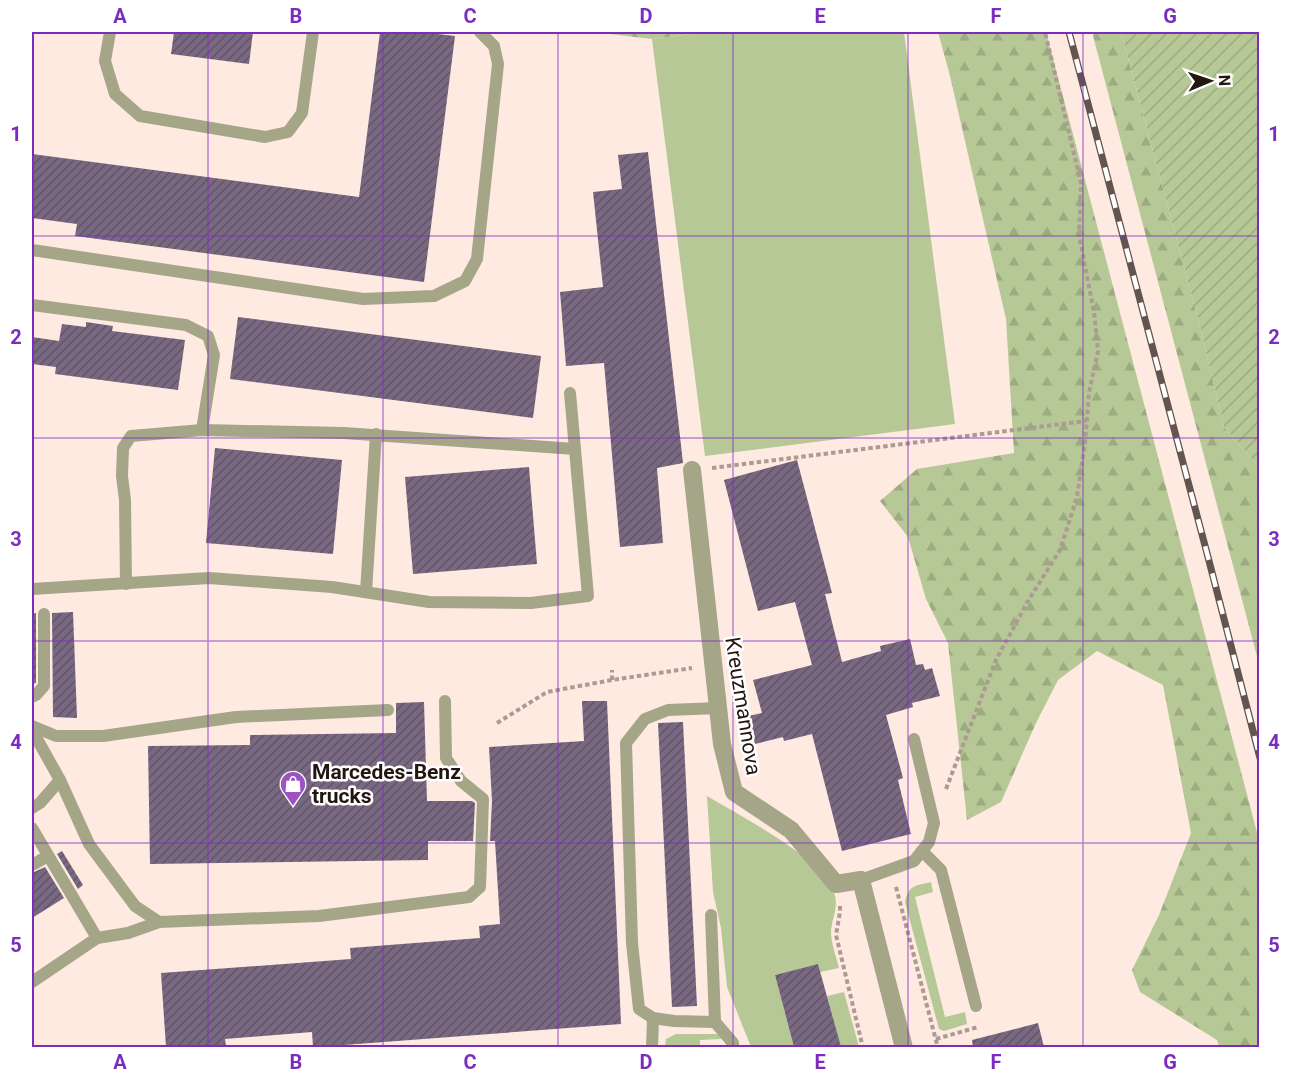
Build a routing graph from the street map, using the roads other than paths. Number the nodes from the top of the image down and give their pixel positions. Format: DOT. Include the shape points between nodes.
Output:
graph roads {
  1 [pos="110,32"];
  2 [pos="313,32"];
  3 [pos="480,32"];
  4 [pos="32,250"];
  5 [pos="32,305"];
  6 [pos="570,393"];
  7 [pos="202,430"];
  8 [pos="376,434"];
  9 [pos="575,449"];
  10 [pos="692,470"];
  11 [pos="126,584"];
  12 [pos="32,589"];
  13 [pos="366,592"];
  14 [pos="44,614"];
  15 [pos="32,697"];
  16 [pos="445,701"];
  17 [pos="718,708"];
  18 [pos="388,710"];
  19 [pos="32,728"];
  20 [pos="914,739"];
  21 [pos="60,780"];
  22 [pos="32,808"];
  23 [pos="32,828"];
  24 [pos="922,851"];
  25 [pos="48,856"];
  26 [pos="32,865"];
  27 [pos="861,880"];
  28 [pos="711,915"];
  29 [pos="159,922"];
  30 [pos="97,938"];
  31 [pos="32,982"];
  32 [pos="976,1006"];
  33 [pos="653,1018"];
  34 [pos="715,1022"];
  35 [pos="652,1047"];
  36 [pos="733,1047"];
  37 [pos="904,1047"];
  1 -- 2 [label="lane" via="105,61 115,94 140,116 265,137 288,132 302,113"];
  3 -- 4 [label="lane" via="494,46 498,64 477,259 465,281 434,296 363,299"];
  5 -- 7 [label="lane" via="186,325 208,336 214,355"];
  6 -- 9 [label="lane"];
  7 -- 8 [label="lane"];
  7 -- 11 [label="lane" via="131,436 123,448"];
  8 -- 9 [label="lane"];
  8 -- 13 [label="lane"];
  9 -- 13 [label="lane" via="588,596 531,603 429,602"];
  10 -- 17 [label="street, Kreuzmannova"];
  11 -- 12 [label="lane"];
  11 -- 13 [label="lane" via="209,578"];
  14 -- 15 [label="lane" via="44,686"];
  16 -- 29 [label="lane" via="446,758 462,781 483,800 480,887 469,897 319,916"];
  17 -- 27 [label="street, Kreuzmannova" via="734,792 791,830 836,884"];
  17 -- 33 [label="lane" via="668,710 645,718 626,743 632,943 639,1009"];
  18 -- 19 [label="lane" via="236,717 103,736 56,736"];
  19 -- 21 [label="lane"];
  20 -- 24 [label="lane" via="934,823"];
  21 -- 22 [label="lane"];
  21 -- 29 [label="lane" via="89,844 135,906"];
  23 -- 25 [label="lane"];
  24 -- 27 [label="lane" via="914,861"];
  24 -- 32 [label="lane" via="941,870"];
  25 -- 26 [label="lane"];
  25 -- 30 [label="lane"];
  27 -- 37 [label="street"];
  28 -- 34 [label="lane"];
  29 -- 30 [label="lane"];
  30 -- 31 [label="lane"];
  33 -- 34 [label="lane"];
  33 -- 35 [label="lane"];
  34 -- 36 [label="lane"];
}
